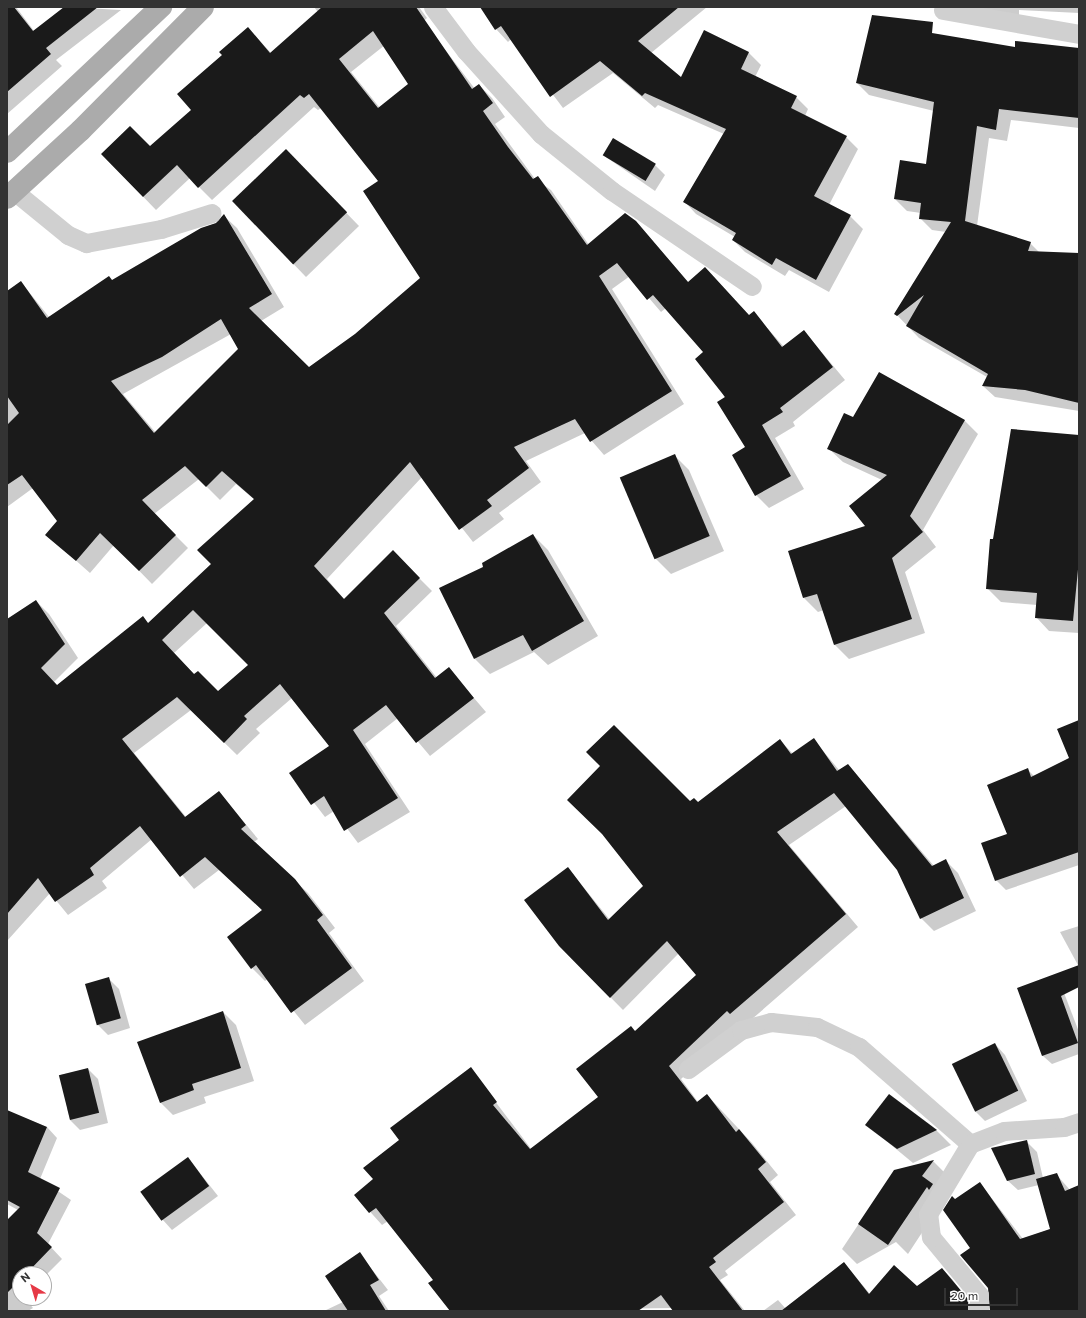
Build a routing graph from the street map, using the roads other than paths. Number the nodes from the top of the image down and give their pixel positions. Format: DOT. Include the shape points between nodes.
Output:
graph roads {
  1 [pos="161,7"];
  2 [pos="433,7"];
  3 [pos="198,8"];
  4 [pos="943,10"];
  5 [pos="1079,34"];
  6 [pos="7,152"];
  7 [pos="11,195"];
  8 [pos="212,213"];
  9 [pos="752,286"];
  10 [pos="688,1069"];
  11 [pos="1079,1122"];
  12 [pos="970,1144"];
  13 [pos="979,1311"];
  1 -- 6 [label="main road"];
  2 -- 9 [label="street" via="466,51 541,134 612,191"];
  3 -- 7 [label="main road"];
  4 -- 5 [label="street"];
  7 -- 8 [label="street" via="68,235 86,243 161,229"];
  10 -- 12 [label="street" via="741,1030 771,1022 817,1026 859,1046"];
  11 -- 12 [label="street" via="1064,1127 1004,1131"];
  12 -- 13 [label="street" via="928,1214 931,1236 980,1295"];
}
